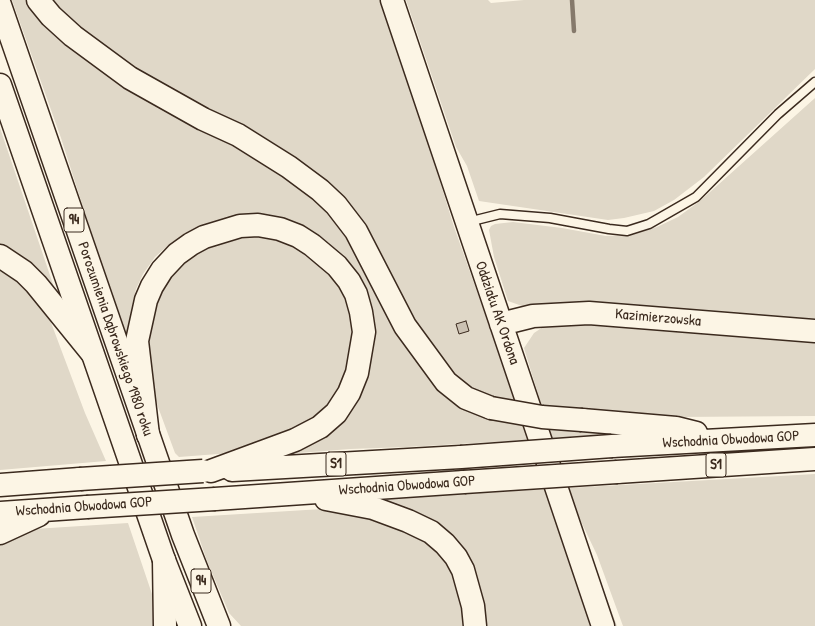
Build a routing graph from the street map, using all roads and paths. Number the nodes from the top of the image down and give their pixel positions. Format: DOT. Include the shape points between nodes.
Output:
graph roads {
  1 [pos="38,0"];
  2 [pos="392,0"];
  3 [pos="0,5"];
  4 [pos="815,82"];
  5 [pos="0,85"];
  6 [pos="467,222"];
  7 [pos="0,256"];
  8 [pos="501,324"];
  9 [pos="815,331"];
  10 [pos="92,352"];
  11 [pos="148,435"];
  12 [pos="815,435"];
  13 [pos="721,439"];
  14 [pos="815,459"];
  15 [pos="207,471"];
  16 [pos="7,482"];
  17 [pos="297,493"];
  18 [pos="53,509"];
  19 [pos="0,513"];
  20 [pos="0,533"];
  21 [pos="164,560"];
  22 [pos="165,626"];
  23 [pos="190,626"];
  24 [pos="219,626"];
  25 [pos="475,626"];
  26 [pos="603,626"];
  1 -- 13 [label="main road, bridge" via="73,36 130,78 203,119 238,135 320,190 356,230 405,326 446,382 466,398 491,408 542,417 676,428"];
  2 -- 6 [label="main road, Oddziału AK Ordona"];
  3 -- 11 [label="main road, Porozumienia Dąbrowskiego 1980 roku / 94"];
  4 -- 6 [label="lane" via="778,114 696,197 649,224 627,231 550,218 500,214"];
  5 -- 10 [label="main road, Porozumienia Dąbrowskiego 1980 roku / 94"];
  6 -- 8 [label="main road, Oddziału AK Ordona"];
  7 -- 10 [label="main road" via="24,272 36,284"];
  8 -- 9 [label="main road, Kazimierzowska" via="534,316 589,313"];
  8 -- 26 [label="main road, Oddziału AK Ordona"];
  10 -- 21 [label="main road, Porozumienia Dąbrowskiego 1980 roku / 94"];
  11 -- 15 [label="main road" via="137,340 146,300 162,270 191,244 204,237 240,226 258,225 298,236 338,266 356,294 364,332 357,373 349,393 336,413 320,427 295,440"];
  11 -- 24 [label="main road, Porozumienia Dąbrowskiego 1980 roku / 94" via="183,535"];
  12 -- 13 [label="main road, Wschodnia Obwodowa GOP / S1"];
  13 -- 15 [label="main road, Wschodnia Obwodowa GOP / S1, bridge"];
  14 -- 17 [label="main road, Wschodnia Obwodowa GOP / S1, bridge"];
  15 -- 16 [label="main road, Wschodnia Obwodowa GOP / S1, bridge"];
  17 -- 18 [label="main road, Wschodnia Obwodowa GOP / S1, bridge"];
  17 -- 25 [label="main road" via="373,508 431,532 456,557 463,570 473,606"];
  18 -- 19 [label="main road, Wschodnia Obwodowa GOP / S1"];
  18 -- 20 [label="main road"];
  21 -- 22 [label="main road"];
  21 -- 23 [label="main road, Porozumienia Dąbrowskiego 1980 roku / 94"];
}
